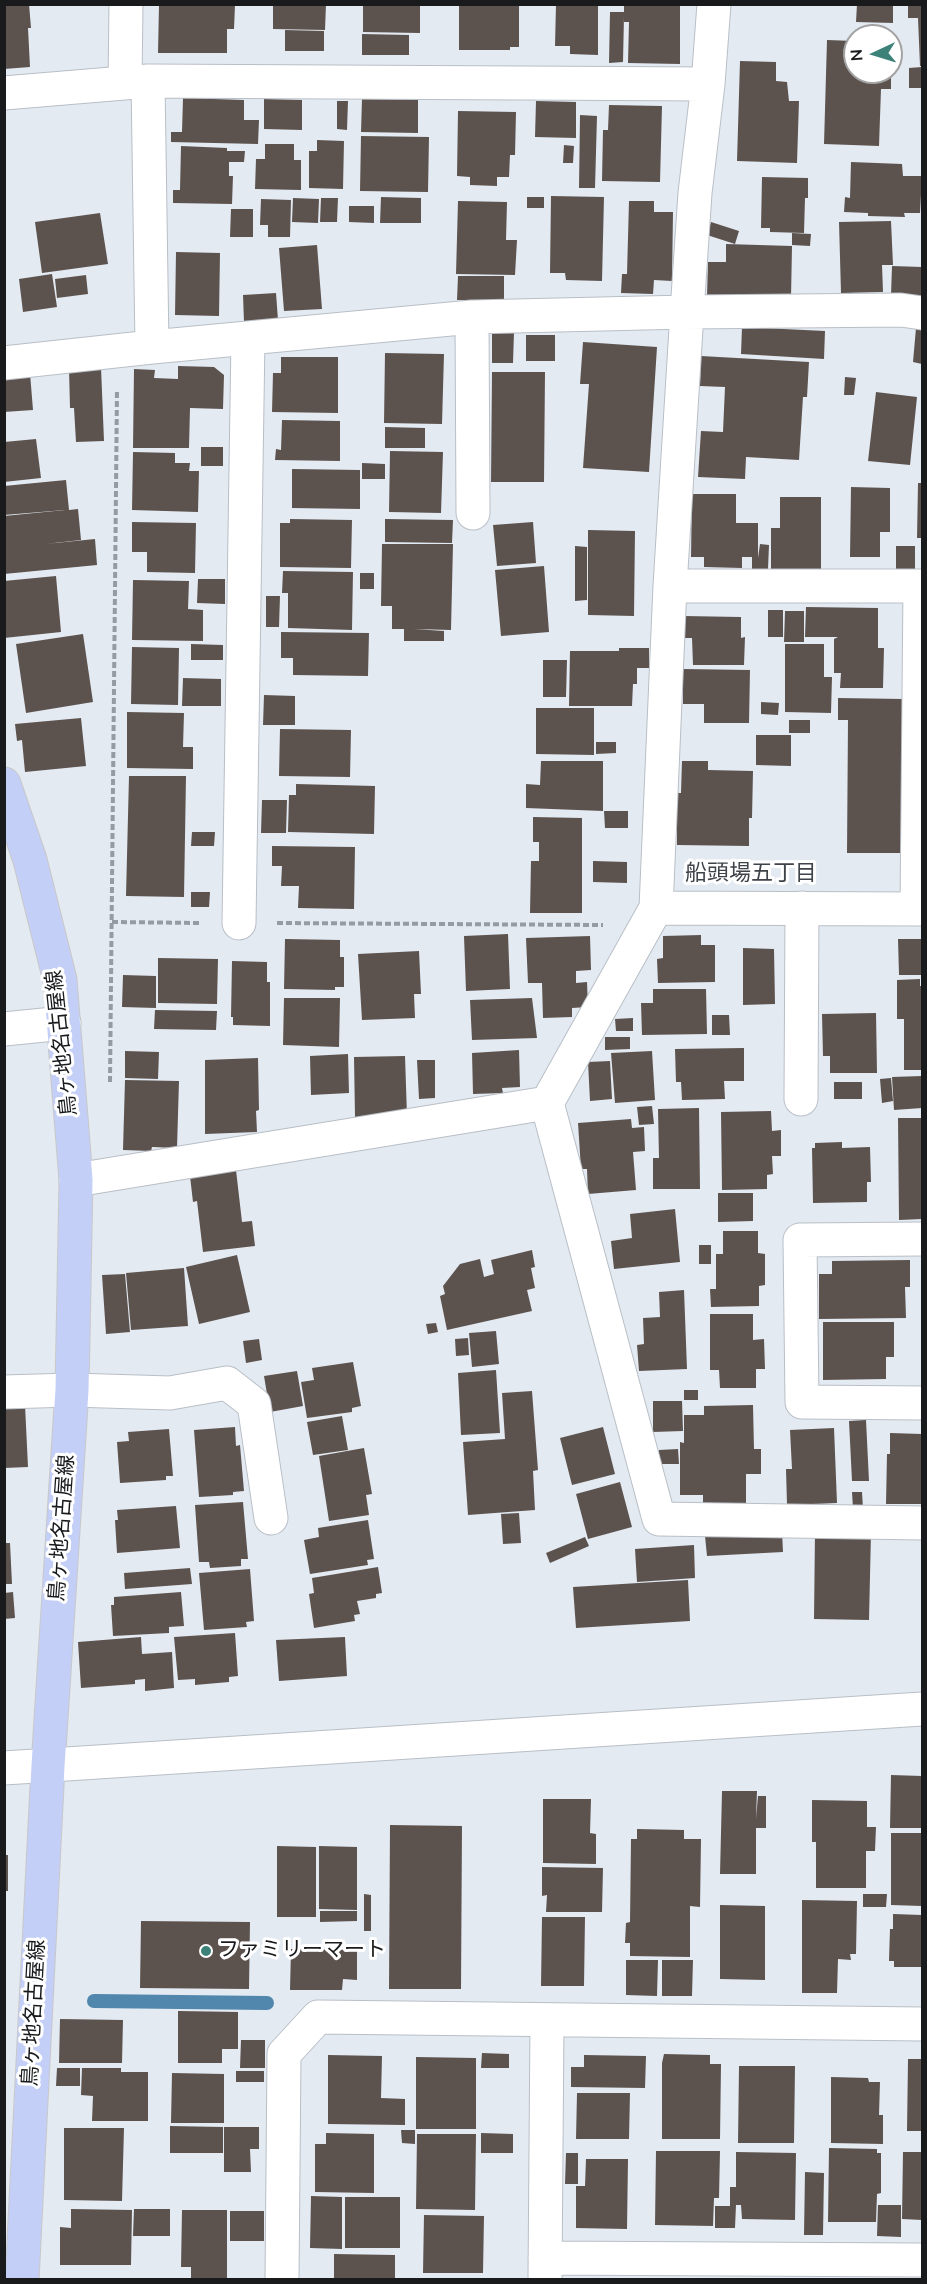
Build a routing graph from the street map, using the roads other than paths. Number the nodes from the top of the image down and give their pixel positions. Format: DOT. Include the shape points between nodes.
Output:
graph roads {
  1 [pos="126,4"];
  2 [pos="714,4"];
  3 [pos="136,82"];
  4 [pos="708,84"];
  5 [pos="4,93"];
  6 [pos="687,312"];
  7 [pos="922,313"];
  8 [pos="472,317"];
  9 [pos="248,338"];
  10 [pos="152,347"];
  11 [pos="4,363"];
  12 [pos="473,513"];
  13 [pos="669,586"];
  14 [pos="4,784"];
  15 [pos="802,908"];
  16 [pos="920,909"];
  17 [pos="651,917"];
  18 [pos="239,923"];
  19 [pos="64,1023"];
  20 [pos="4,1029"];
  21 [pos="801,1100"];
  22 [pos="547,1102"];
  23 [pos="76,1179"];
  24 [pos="922,1239"];
  25 [pos="72,1390"];
  26 [pos="4,1392"];
  27 [pos="922,1403"];
  28 [pos="271,1518"];
  29 [pos="922,1523"];
  30 [pos="922,1709"];
  31 [pos="48,1766"];
  32 [pos="4,1768"];
  33 [pos="547,2020"];
  34 [pos="922,2024"];
  35 [pos="922,2260"];
  36 [pos="545,2269"];
  37 [pos="22,2280"];
  38 [pos="282,2280"];
  1 -- 3 [label="street"];
  2 -- 4 [label="street"];
  3 -- 4 [label="street"];
  3 -- 5 [label="street"];
  3 -- 10 [label="street"];
  4 -- 6 [label="street"];
  6 -- 7 [label="street"];
  6 -- 8 [label="street"];
  6 -- 13 [label="street"];
  8 -- 9 [label="street"];
  8 -- 12 [label="street"];
  9 -- 10 [label="street"];
  9 -- 18 [label="street"];
  10 -- 11 [label="street"];
  13 -- 16 [label="street" via="920,586"];
  13 -- 17 [label="street"];
  14 -- 19 [label="main road, 鳥ヶ地名古屋線" via="30,860 60,980"];
  15 -- 16 [label="street"];
  15 -- 17 [label="street"];
  15 -- 21 [label="street"];
  17 -- 22 [label="street"];
  19 -- 20 [label="street"];
  19 -- 23 [label="main road, 鳥ヶ地名古屋線"];
  22 -- 23 [label="street"];
  22 -- 29 [label="street" via="659,1519"];
  23 -- 25 [label="main road, 鳥ヶ地名古屋線"];
  24 -- 27 [label="street" via="800,1240 802,1402"];
  25 -- 26 [label="street"];
  25 -- 28 [label="street" via="170,1393 227,1383 254,1404"];
  25 -- 31 [label="main road, 鳥ヶ地名古屋線"];
  30 -- 31 [label="street"];
  31 -- 32 [label="street"];
  31 -- 37 [label="main road, 鳥ヶ地名古屋線"];
  33 -- 34 [label="street"];
  33 -- 36 [label="street"];
  33 -- 38 [label="street" via="318,2017 284,2054"];
  35 -- 36 [label="street"];
}
